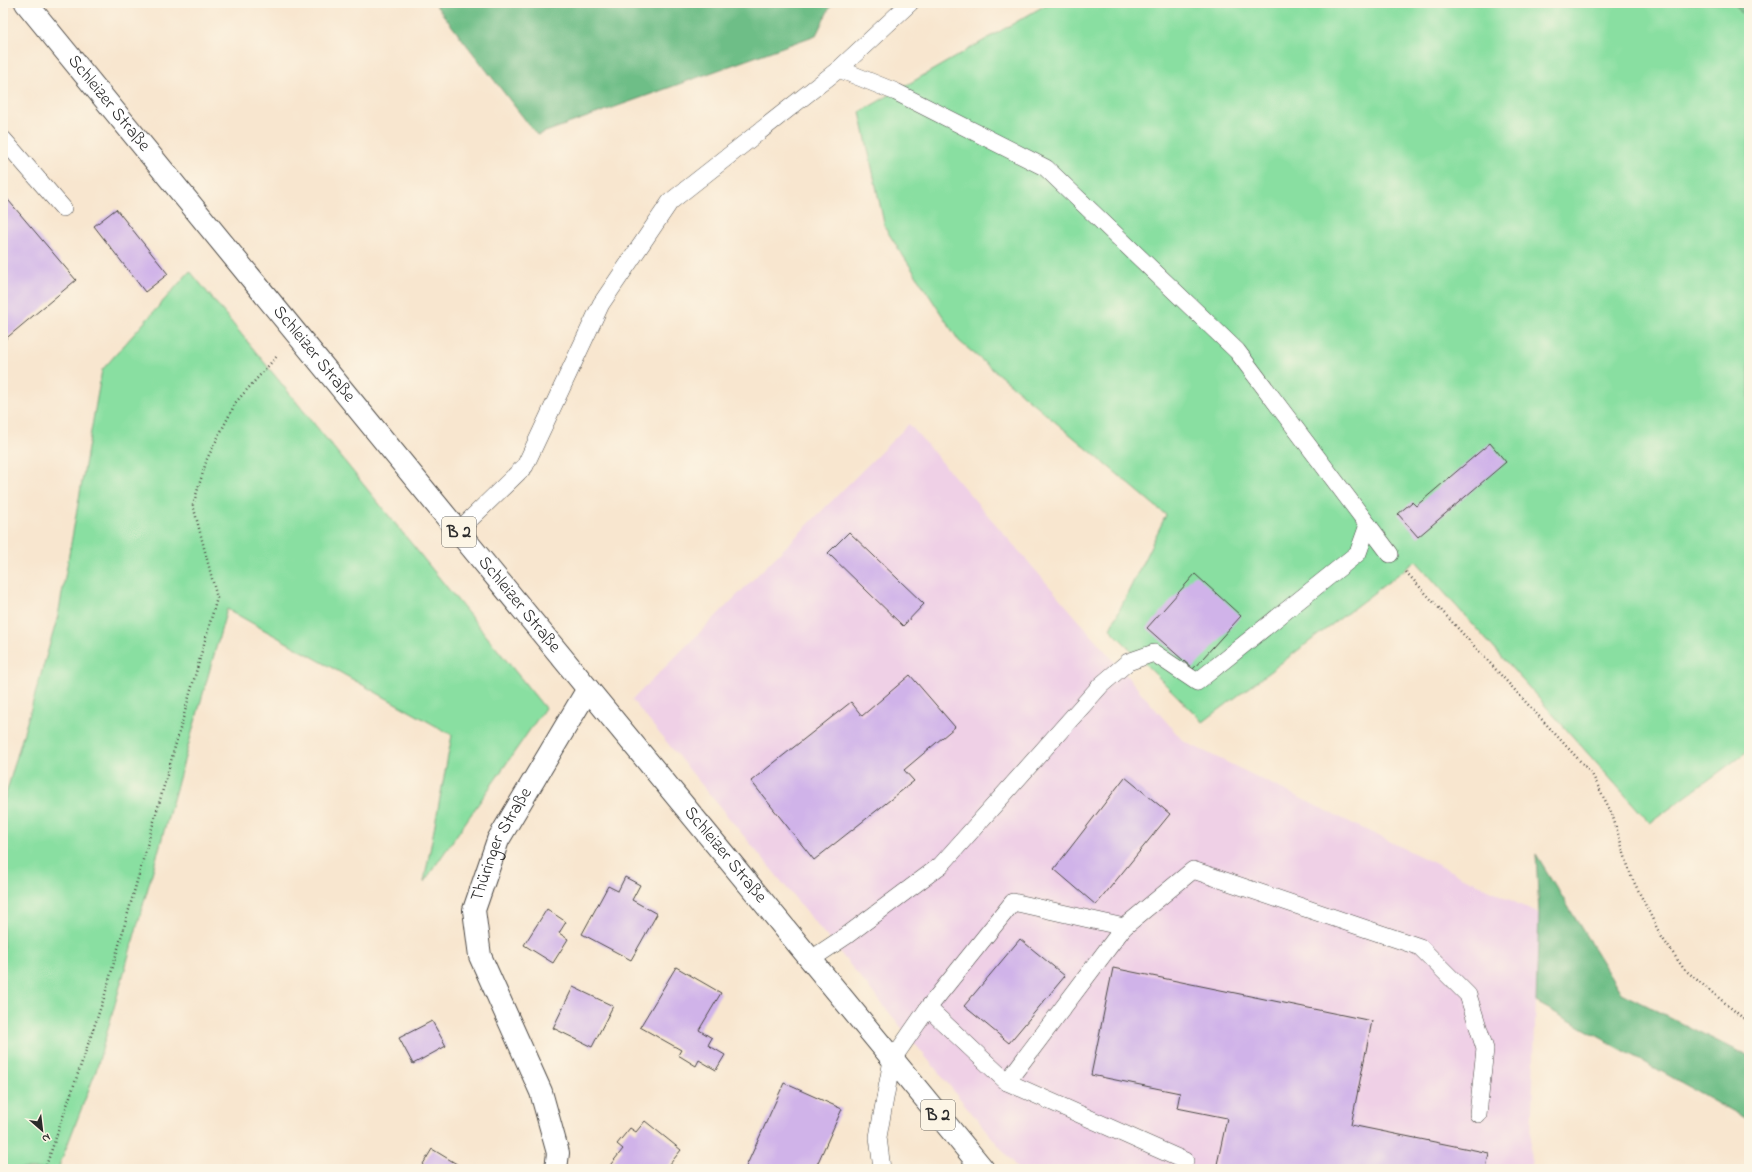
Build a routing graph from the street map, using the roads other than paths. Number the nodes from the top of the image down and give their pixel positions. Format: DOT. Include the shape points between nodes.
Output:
graph roads {
  1 [pos="26,3"];
  2 [pos="910,3"];
  3 [pos="839,69"];
  4 [pos="3,139"];
  5 [pos="63,208"];
  6 [pos="1368,525"];
  7 [pos="458,531"];
  8 [pos="1390,554"];
  9 [pos="588,689"];
  10 [pos="1124,927"];
  11 [pos="810,960"];
  12 [pos="928,1008"];
  13 [pos="892,1060"];
  14 [pos="1008,1082"];
  15 [pos="1478,1114"];
  16 [pos="1185,1161"];
  17 [pos="556,1169"];
  18 [pos="882,1169"];
  19 [pos="983,1169"];
  1 -- 7 [label="main road, Schleizer Straße / B 2"];
  2 -- 3 [label="lane"];
  3 -- 6 [label="lane" via="896,92 1046,168 1237,351"];
  3 -- 7 [label="lane" via="670,202 601,304 525,466"];
  4 -- 5 [label="lane"];
  6 -- 8 [label="lane"];
  6 -- 11 [label="lane" via="1358,553 1197,682 1154,653 1128,662 1101,685 941,865"];
  7 -- 9 [label="main road, Schleizer Straße / B 2"];
  9 -- 11 [label="main road, Schleizer Straße / B 2"];
  9 -- 17 [label="main road, Thüringer Straße" via="498,840 474,910 480,956 541,1092 558,1152"];
  10 -- 12 [label="lane" via="1013,902"];
  10 -- 14 [label="lane"];
  10 -- 15 [label="lane" via="1193,870 1420,947 1468,995 1485,1049"];
  11 -- 13 [label="main road, Schleizer Straße / B 2"];
  12 -- 13 [label="lane"];
  12 -- 14 [label="lane"];
  13 -- 18 [label="lane" via="878,1137"];
  13 -- 19 [label="main road, Schleizer Straße / B 2"];
  14 -- 16 [label="lane"];
}
